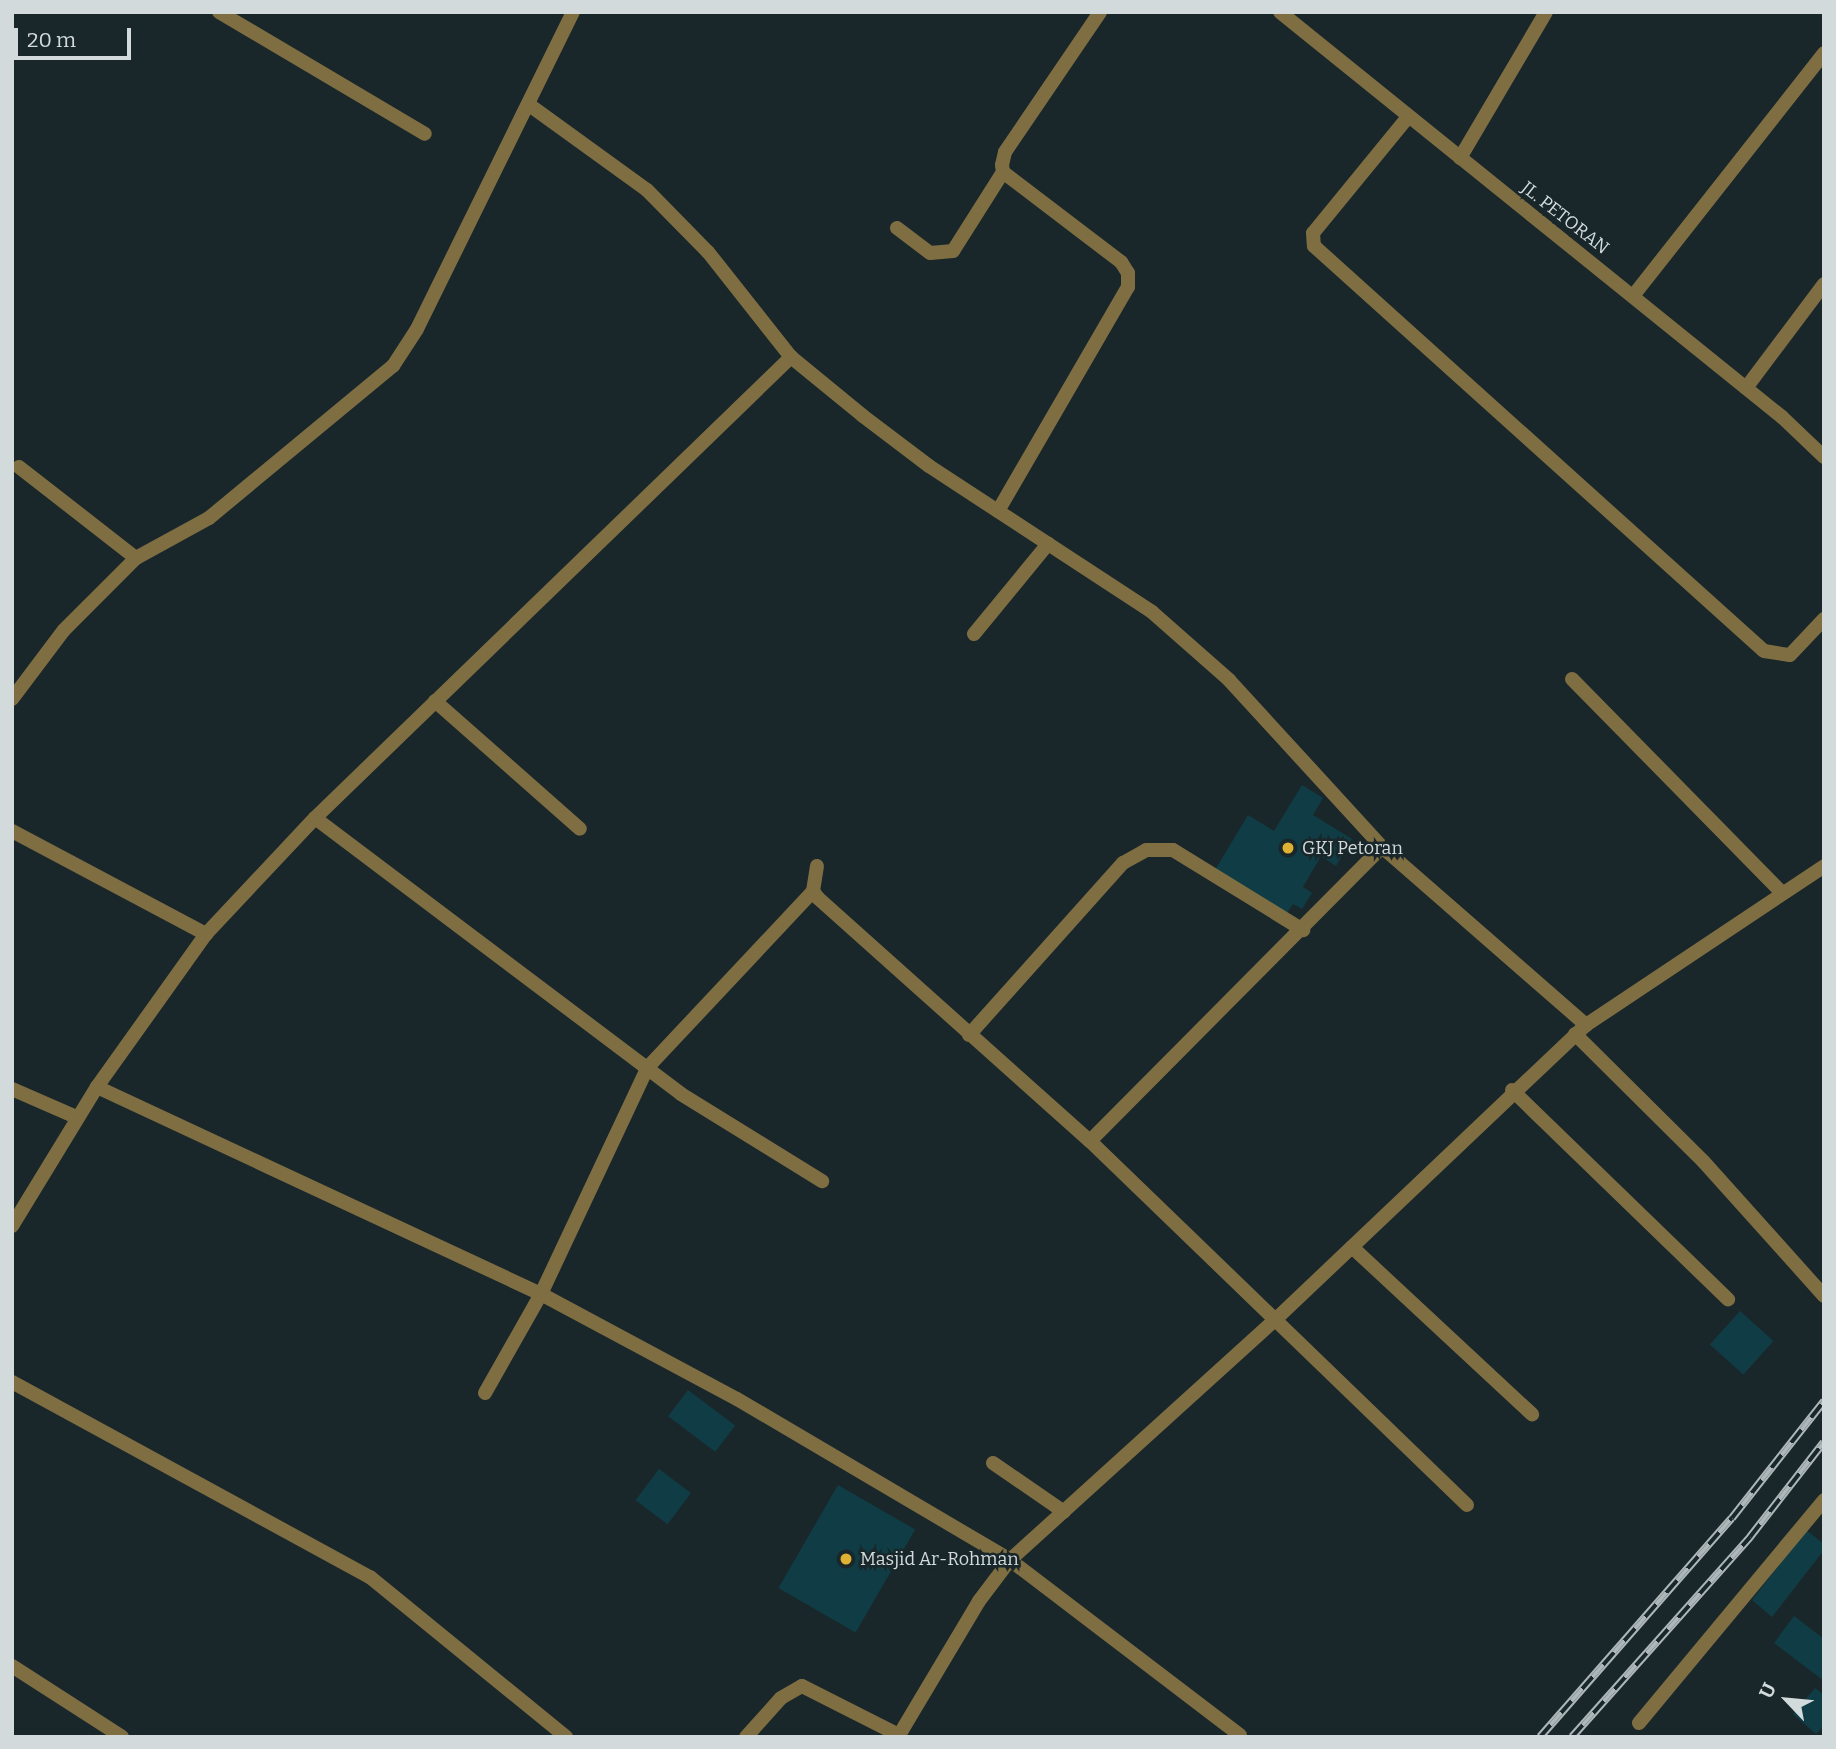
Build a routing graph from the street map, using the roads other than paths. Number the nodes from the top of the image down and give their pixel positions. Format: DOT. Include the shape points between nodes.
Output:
graph roads {
  1 [pos="219,12"];
  2 [pos="573,12"];
  3 [pos="1100,12"];
  4 [pos="1280,12"];
  5 [pos="1546,12"];
  6 [pos="1824,53"];
  7 [pos="528,104"];
  8 [pos="1408,117"];
  9 [pos="425,134"];
  10 [pos="1460,158"];
  11 [pos="1003,172"];
  12 [pos="897,228"];
  13 [pos="1824,284"];
  14 [pos="1633,296"];
  15 [pos="791,357"];
  16 [pos="1746,388"];
  17 [pos="1824,457"];
  18 [pos="19,467"];
  19 [pos="998,511"];
  20 [pos="1048,544"];
  21 [pos="136,558"];
  22 [pos="1824,619"];
  23 [pos="974,634"];
  24 [pos="1572,679"];
  25 [pos="12,699"];
  26 [pos="435,701"];
  27 [pos="315,818"];
  28 [pos="580,829"];
  29 [pos="12,831"];
  30 [pos="1381,847"];
  31 [pos="817,866"];
  32 [pos="1824,866"];
  33 [pos="813,891"];
  34 [pos="1782,893"];
  35 [pos="1303,930"];
  36 [pos="206,934"];
  37 [pos="1580,1029"];
  38 [pos="969,1035"];
  39 [pos="648,1067"];
  40 [pos="97,1087"];
  41 [pos="12,1089"];
  42 [pos="1512,1090"];
  43 [pos="76,1117"];
  44 [pos="1090,1142"];
  45 [pos="822,1181"];
  46 [pos="12,1226"];
  47 [pos="1352,1247"];
  48 [pos="541,1294"];
  49 [pos="1824,1296"];
  50 [pos="1728,1299"];
  51 [pos="1276,1319"];
  52 [pos="12,1382"];
  53 [pos="485,1393"];
  54 [pos="1532,1414"];
  55 [pos="993,1463"];
  56 [pos="1824,1500"];
  57 [pos="1467,1505"];
  58 [pos="1064,1512"];
  59 [pos="1010,1560"];
  60 [pos="12,1666"];
  61 [pos="1640,1724"];
  62 [pos="1240,1735"];
  63 [pos="899,1736"];
  64 [pos="122,1737"];
  65 [pos="566,1737"];
  66 [pos="746,1737"];
  1 -- 9 [label="street"];
  2 -- 7 [label="street"];
  3 -- 11 [label="street" via="1005,152"];
  4 -- 8 [label="street, JL. PETORAN"];
  5 -- 10 [label="street"];
  6 -- 14 [label="street"];
  7 -- 15 [label="street" via="647,190 708,252"];
  7 -- 21 [label="street" via="417,329 393,366 209,518"];
  8 -- 10 [label="street, JL. PETORAN"];
  8 -- 22 [label="street" via="1313,233 1318,251 1764,651 1790,655"];
  10 -- 14 [label="street, JL. PETORAN"];
  11 -- 12 [label="street" via="953,251 930,253"];
  11 -- 19 [label="street" via="1121,262 1129,279 1121,302"];
  13 -- 16 [label="street"];
  14 -- 16 [label="street, JL. PETORAN"];
  15 -- 19 [label="street" via="929,466"];
  15 -- 26 [label="street"];
  16 -- 17 [label="street, JL. PETORAN"];
  18 -- 21 [label="street"];
  19 -- 20 [label="street"];
  20 -- 23 [label="street"];
  20 -- 30 [label="street" via="1152,612 1229,680"];
  21 -- 25 [label="street" via="64,630"];
  24 -- 34 [label="street"];
  26 -- 27 [label="street"];
  26 -- 28 [label="street"];
  27 -- 36 [label="street"];
  27 -- 39 [label="street"];
  29 -- 36 [label="street"];
  30 -- 35 [label="street"];
  30 -- 37 [label="street"];
  31 -- 33 [label="street"];
  32 -- 34 [label="street"];
  33 -- 38 [label="street"];
  33 -- 39 [label="street"];
  34 -- 37 [label="street"];
  35 -- 38 [label="street" via="1173,850 1146,850 1123,863"];
  35 -- 44 [label="street"];
  36 -- 40 [label="street"];
  37 -- 42 [label="street"];
  37 -- 49 [label="street"];
  38 -- 44 [label="street"];
  39 -- 45 [label="street" via="681,1094"];
  39 -- 48 [label="street"];
  40 -- 43 [label="street"];
  40 -- 48 [label="street"];
  41 -- 43 [label="street"];
  42 -- 47 [label="street"];
  42 -- 50 [label="street"];
  43 -- 46 [label="street"];
  44 -- 51 [label="street"];
  47 -- 51 [label="street"];
  47 -- 54 [label="street"];
  48 -- 53 [label="street"];
  48 -- 59 [label="street" via="737,1399"];
  51 -- 57 [label="street"];
  51 -- 58 [label="street"];
  52 -- 65 [label="street" via="370,1577"];
  55 -- 58 [label="street"];
  56 -- 61 [label="street"];
  58 -- 59 [label="street"];
  59 -- 62 [label="street"];
  59 -- 63 [label="street" via="979,1601"];
  60 -- 64 [label="street"];
  63 -- 66 [label="street" via="802,1686 781,1698"];
}
